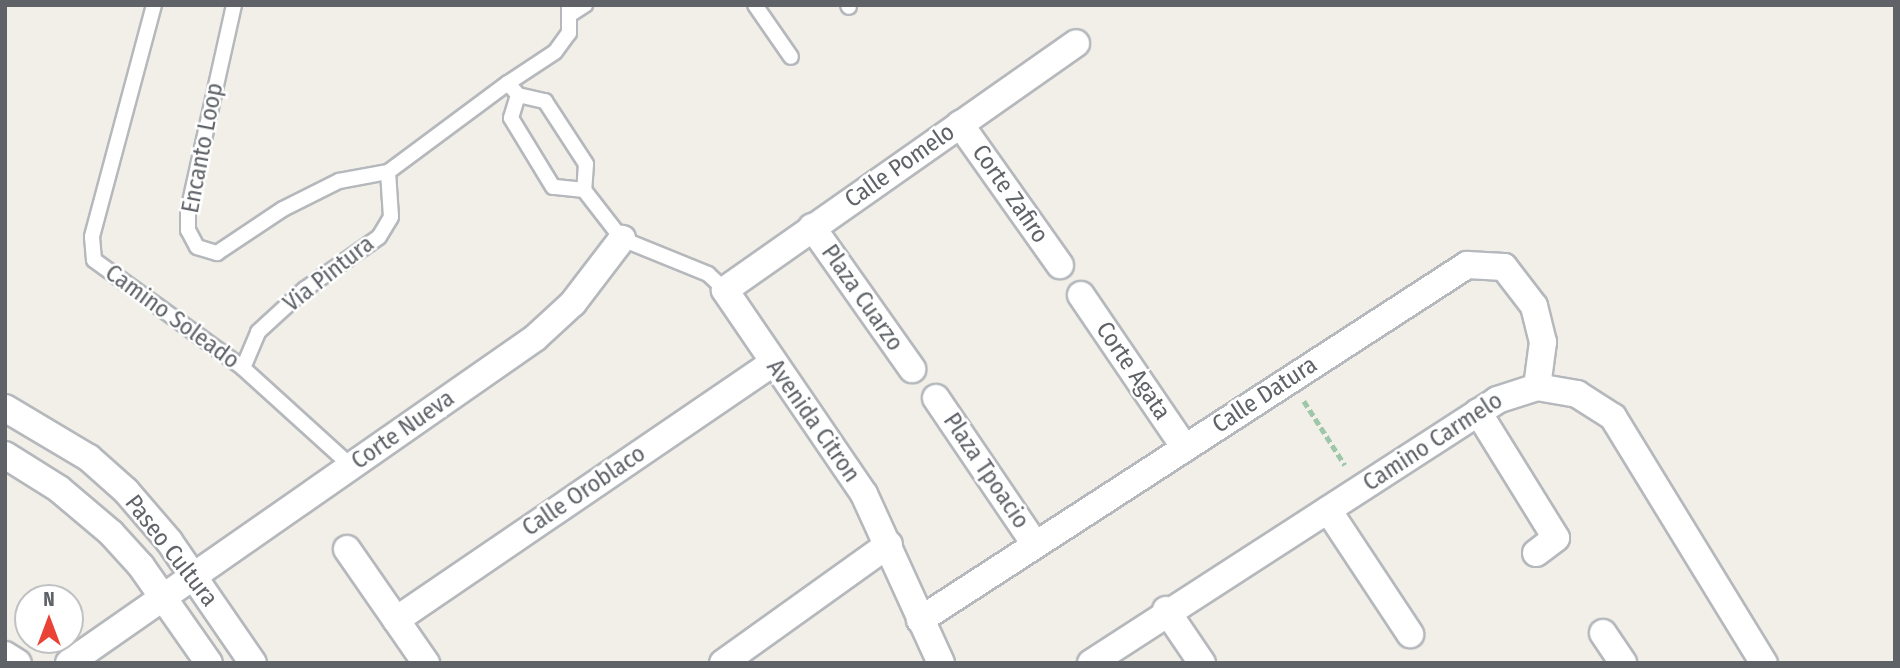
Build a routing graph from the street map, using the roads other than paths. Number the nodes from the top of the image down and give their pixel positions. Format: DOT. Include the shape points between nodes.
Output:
graph roads {
  1 [pos="154,5"];
  2 [pos="234,5"];
  3 [pos="585,5"];
  4 [pos="755,5"];
  5 [pos="570,10"];
  6 [pos="1076,43"];
  7 [pos="791,57"];
  8 [pos="508,83"];
  9 [pos="518,95"];
  10 [pos="960,124"];
  11 [pos="388,172"];
  12 [pos="584,190"];
  13 [pos="812,227"];
  14 [pos="622,239"];
  15 [pos="1060,265"];
  16 [pos="725,290"];
  17 [pos="1081,295"];
  18 [pos="773,363"];
  19 [pos="243,368"];
  20 [pos="912,369"];
  21 [pos="1537,387"];
  22 [pos="936,398"];
  23 [pos="5,408"];
  24 [pos="1478,412"];
  25 [pos="1185,448"];
  26 [pos="5,455"];
  27 [pos="351,466"];
  28 [pos="1328,510"];
  29 [pos="889,544"];
  30 [pos="1035,544"];
  31 [pos="347,550"];
  32 [pos="1536,553"];
  33 [pos="193,576"];
  34 [pos="163,597"];
  35 [pos="1166,610"];
  36 [pos="396,620"];
  37 [pos="920,620"];
  38 [pos="1603,633"];
  39 [pos="1410,634"];
  40 [pos="5,655"];
  41 [pos="18,663"];
  42 [pos="69,663"];
  43 [pos="209,663"];
  44 [pos="253,663"];
  45 [pos="426,663"];
  46 [pos="723,663"];
  47 [pos="941,663"];
  48 [pos="1091,663"];
  49 [pos="1202,663"];
  50 [pos="1623,663"];
  51 [pos="1764,663"];
  1 -- 19 [label="lane, Camino Soleado" via="93,237 94,260"];
  2 -- 11 [label="lane, Encanto Loop" via="188,211 188,230 197,247 218,253 283,209 339,181"];
  3 -- 5 [label="lane"];
  4 -- 7 [label="lane"];
  5 -- 8 [label="lane, Encanto Loop" via="569,33 555,52"];
  6 -- 10 [label="street, Calle Pomelo"];
  8 -- 9 [label="lane"];
  8 -- 11 [label="lane, Encanto Loop"];
  9 -- 12 [label="lane" via="545,101 586,164"];
  9 -- 12 [label="lane" via="511,118 553,187"];
  10 -- 13 [label="street, Calle Pomelo"];
  10 -- 15 [label="street, Corte Zafiro"];
  11 -- 19 [label="lane, Via Pintura" via="391,217 379,237 305,289 258,332"];
  12 -- 14 [label="lane"];
  13 -- 16 [label="street, Calle Pomelo"];
  13 -- 20 [label="street, Plaza Cuarzo"];
  14 -- 16 [label="lane, Avenida Citron" via="680,260 708,274"];
  14 -- 27 [label="street, Corte Nueva" via="573,303 535,338"];
  16 -- 18 [label="street, Avenida Citron"];
  17 -- 25 [label="street, Corte Agata"];
  18 -- 29 [label="street, Avenida Citron" via="864,494"];
  18 -- 36 [label="street, Calle Oroblaco"];
  19 -- 27 [label="lane, Camino Soleado"];
  21 -- 24 [label="street, Camino Carmelo" via="1510,392"];
  21 -- 25 [label="street, Calle Datura" via="1543,342 1540,318 1520,282 1492,263 1467,265"];
  21 -- 51 [label="street, Camino Carmelo" via="1577,394 1613,417"];
  22 -- 30 [label="street, Plaza Tpoacio"];
  23 -- 33 [label="street, Paseo Cultura" via="89,458 126,491"];
  24 -- 28 [label="street, Camino Carmelo"];
  24 -- 32 [label="street" via="1556,538"];
  25 -- 30 [label="street, Calle Datura"];
  26 -- 34 [label="street, Paseo Cultura" via="59,489 111,533"];
  27 -- 33 [label="street, Corte Nueva"];
  28 -- 35 [label="street, Camino Carmelo"];
  28 -- 39 [label="street"];
  29 -- 37 [label="street, Avenida Citron"];
  29 -- 46 [label="street"];
  30 -- 37 [label="street, Calle Datura"];
  31 -- 36 [label="street"];
  33 -- 34 [label="street, Corte Nueva"];
  33 -- 44 [label="street, Paseo Cultura"];
  34 -- 42 [label="street, Corte Nueva"];
  34 -- 43 [label="street, Paseo Cultura"];
  35 -- 48 [label="street, Camino Carmelo"];
  35 -- 49 [label="street"];
  36 -- 45 [label="street"];
  37 -- 47 [label="street, Avenida Citron"];
  38 -- 50 [label="street"];
  40 -- 41 [label="street"];
}
